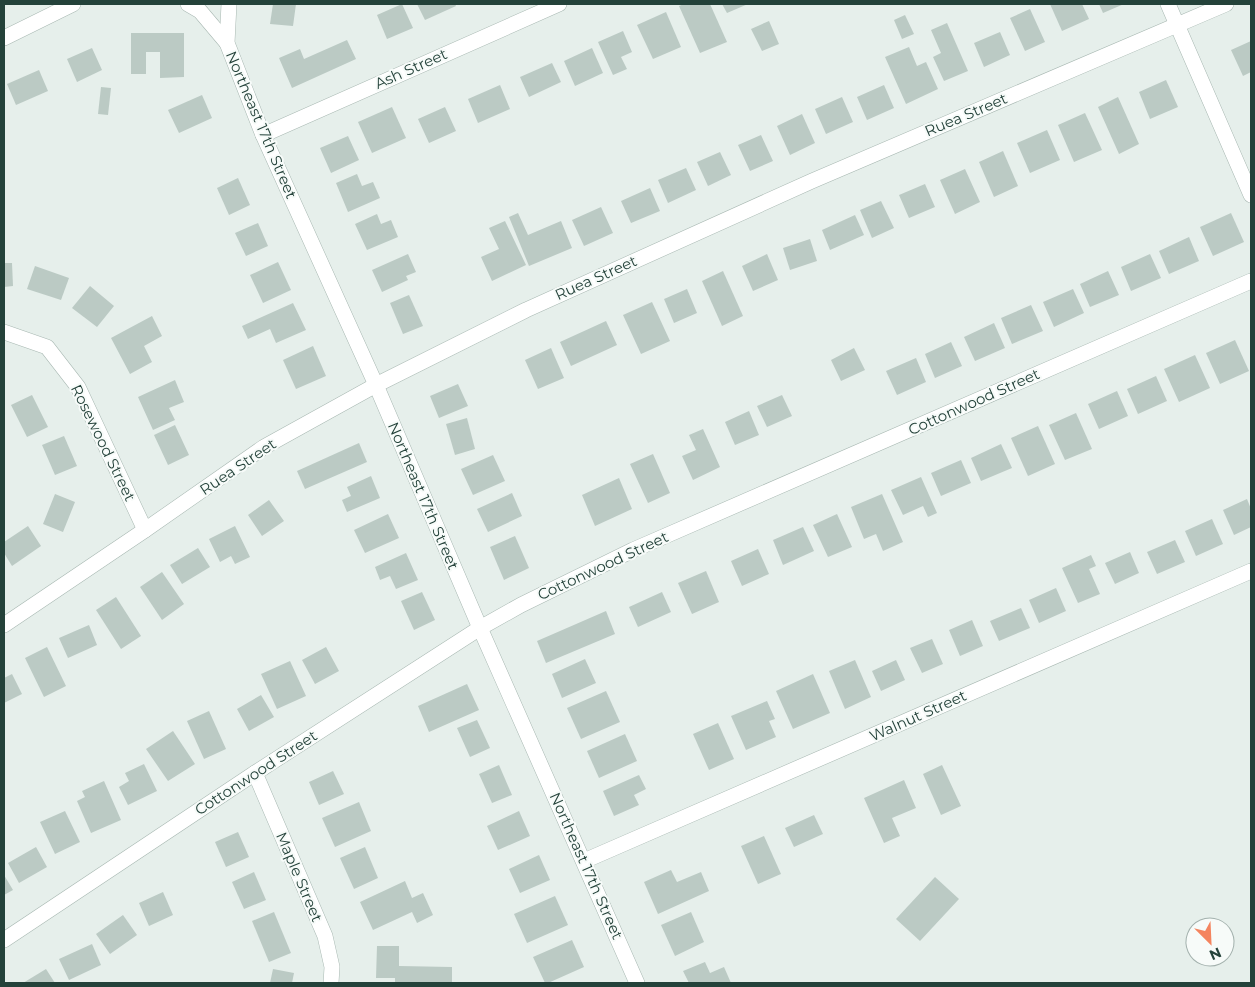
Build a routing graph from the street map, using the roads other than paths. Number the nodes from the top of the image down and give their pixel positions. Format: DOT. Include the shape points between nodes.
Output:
graph roads {
  1 [pos="73,4"];
  2 [pos="188,4"];
  3 [pos="229,4"];
  4 [pos="559,4"];
  5 [pos="1168,4"];
  6 [pos="1226,4"];
  7 [pos="1177,26"];
  8 [pos="4,38"];
  9 [pos="227,43"];
  10 [pos="263,135"];
  11 [pos="1251,195"];
  12 [pos="1251,281"];
  13 [pos="4,332"];
  14 [pos="376,384"];
  15 [pos="145,530"];
  16 [pos="1251,571"];
  17 [pos="4,625"];
  18 [pos="480,628"];
  19 [pos="254,773"];
  20 [pos="584,861"];
  21 [pos="4,940"];
  22 [pos="331,983"];
  23 [pos="637,983"];
  1 -- 8 [label="street"];
  2 -- 9 [label="street" via="200,11"];
  3 -- 9 [label="street, Northeast 17th Street"];
  4 -- 10 [label="street, Ash Street"];
  5 -- 7 [label="street"];
  6 -- 7 [label="street, Ruea Street"];
  7 -- 11 [label="street"];
  7 -- 14 [label="street, Ruea Street" via="785,193 526,310"];
  9 -- 10 [label="street, Northeast 17th Street"];
  10 -- 14 [label="street, Northeast 17th Street"];
  12 -- 18 [label="street, Cottonwood Street" via="633,550"];
  13 -- 15 [label="street, Rosewood Street" via="47,347 78,387"];
  14 -- 15 [label="street, Ruea Street" via="264,447"];
  14 -- 18 [label="street, Northeast 17th Street"];
  15 -- 17 [label="street, Ruea Street"];
  16 -- 20 [label="street, Walnut Street"];
  18 -- 19 [label="street, Cottonwood Street"];
  18 -- 20 [label="street, Northeast 17th Street"];
  19 -- 21 [label="street, Cottonwood Street"];
  19 -- 22 [label="street, Maple Street" via="325,936 332,967"];
  20 -- 23 [label="street, Northeast 17th Street"];
}
